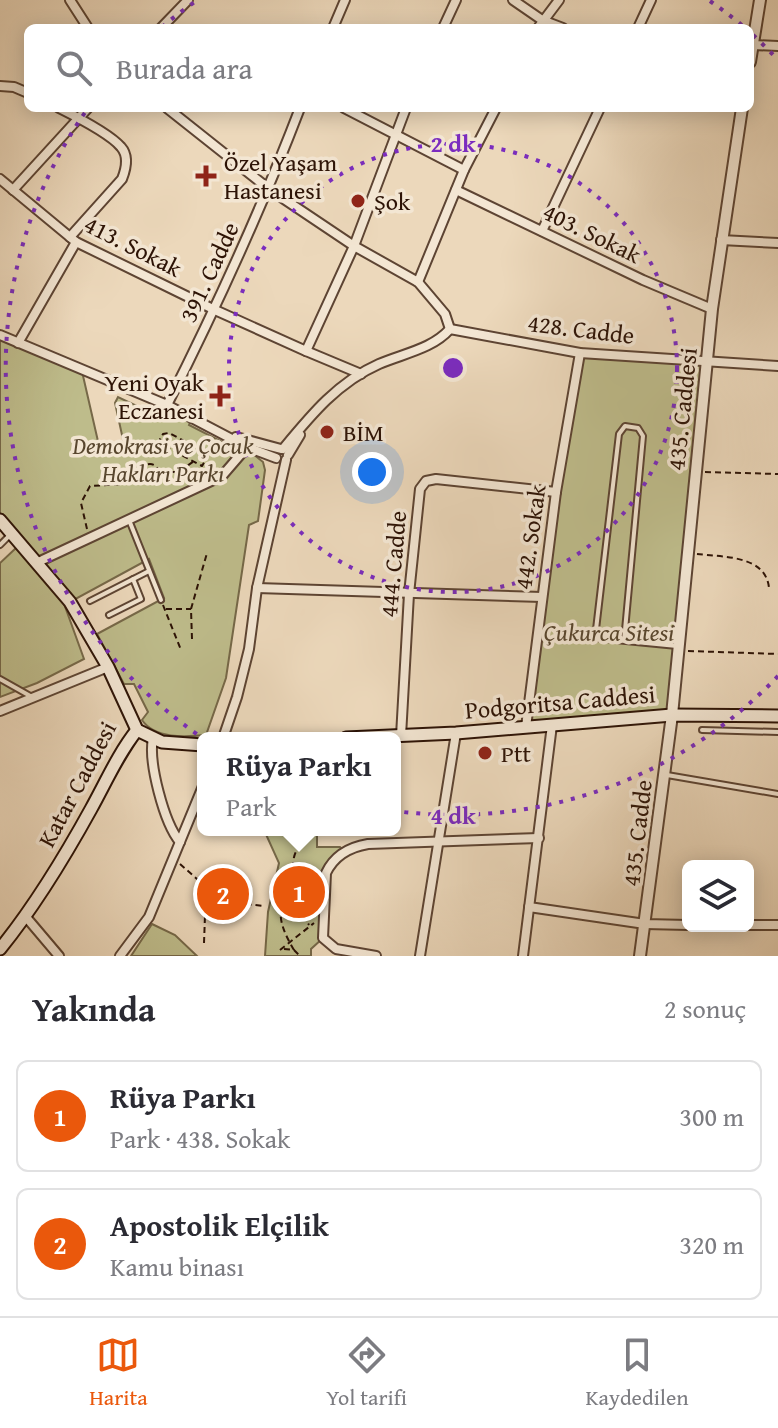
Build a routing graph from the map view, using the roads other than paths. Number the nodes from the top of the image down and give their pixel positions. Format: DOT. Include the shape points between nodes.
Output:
graph roads {
  1 [pos="70,0"];
  2 [pos="188,0"];
  3 [pos="345,0"];
  4 [pos="456,0"];
  5 [pos="513,0"];
  6 [pos="559,0"];
  7 [pos="651,0"];
  8 [pos="760,0"];
  9 [pos="85,24"];
  10 [pos="165,24"];
  11 [pos="335,24"];
  12 [pos="445,24"];
  13 [pos="540,24"];
  14 [pos="640,24"];
  15 [pos="754,39"];
  16 [pos="754,45"];
  17 [pos="778,46"];
  18 [pos="0,86"];
  19 [pos="24,91"];
  20 [pos="67,112"];
  21 [pos="84,112"];
  22 [pos="172,112"];
  23 [pos="298,112"];
  24 [pos="352,112"];
  25 [pos="404,112"];
  26 [pos="494,112"];
  27 [pos="598,112"];
  28 [pos="741,112"];
  29 [pos="79,118"];
  30 [pos="394,134"];
  31 [pos="464,170"];
  32 [pos="0,179"];
  33 [pos="269,189"];
  34 [pos="13,190"];
  35 [pos="456,190"];
  36 [pos="542,231"];
  37 [pos="73,240"];
  38 [pos="721,240"];
  39 [pos="778,243"];
  40 [pos="354,246"];
  41 [pos="418,282"];
  42 [pos="712,309"];
  43 [pos="215,310"];
  44 [pos="450,329"];
  45 [pos="0,335"];
  46 [pos="18,343"];
  47 [pos="306,351"];
  48 [pos="580,353"];
  49 [pos="707,362"];
  50 [pos="778,366"];
  51 [pos="361,374"];
  52 [pos="167,405"];
  53 [pos="227,435"];
  54 [pos="247,447"];
  55 [pos="282,455"];
  56 [pos="556,492"];
  57 [pos="0,520"];
  58 [pos="129,520"];
  59 [pos="11,534"];
  60 [pos="0,545"];
  61 [pos="36,563"];
  62 [pos="149,571"];
  63 [pos="133,579"];
  64 [pos="257,588"];
  65 [pos="409,594"];
  66 [pos="542,597"];
  67 [pos="161,600"];
  68 [pos="90,601"];
  69 [pos="109,615"];
  70 [pos="624,641"];
  71 [pos="679,648"];
  72 [pos="108,667"];
  73 [pos="0,679"];
  74 [pos="35,698"];
  75 [pos="0,711"];
  76 [pos="672,715"];
  77 [pos="778,716"];
  78 [pos="552,725"];
  79 [pos="526,727"];
  80 [pos="137,730"];
  81 [pos="702,730"];
  82 [pos="225,732"];
  83 [pos="778,732"];
  84 [pos="456,733"];
  85 [pos="401,736"];
  86 [pos="153,738"];
  87 [pos="197,745"];
  88 [pos="664,775"];
  89 [pos="778,794"];
  90 [pos="197,801"];
  91 [pos="539,838"];
  92 [pos="439,841"];
  93 [pos="180,842"];
  94 [pos="529,907"];
  95 [pos="26,917"];
  96 [pos="645,924"];
  97 [pos="682,925"];
  98 [pos="754,925"];
  99 [pos="778,925"];
  100 [pos="0,949"];
  101 [pos="59,956"];
  102 [pos="120,956"];
  103 [pos="376,956"];
  104 [pos="420,956"];
  105 [pos="523,956"];
  106 [pos="640,956"];
  1 -- 9 [label="street"];
  2 -- 10 [label="street"];
  3 -- 11 [label="street"];
  4 -- 12 [label="street"];
  5 -- 13 [label="street"];
  6 -- 13 [label="street"];
  7 -- 14 [label="street"];
  8 -- 15 [label="street"];
  16 -- 17 [label="street"];
  18 -- 19 [label="street"];
  20 -- 29 [label="street"];
  21 -- 29 [label="street"];
  22 -- 33 [label="street"];
  23 -- 33 [label="street, 391. Cadde"];
  24 -- 30 [label="street"];
  25 -- 30 [label="street"];
  26 -- 31 [label="street"];
  27 -- 36 [label="street"];
  28 -- 38 [label="street, 435. Caddesi"];
  29 -- 34 [label="street"];
  29 -- 37 [label="street" via="122,148 126,169"];
  30 -- 31 [label="street"];
  30 -- 40 [label="street"];
  31 -- 35 [label="street"];
  32 -- 34 [label="street, 413. Sokak"];
  33 -- 40 [label="street"];
  33 -- 43 [label="street, 391. Cadde"];
  34 -- 37 [label="street, 413. Sokak"];
  35 -- 36 [label="street, 403. Sokak"];
  35 -- 41 [label="street"];
  36 -- 42 [label="street, 403. Sokak"];
  37 -- 43 [label="street, 413. Sokak"];
  37 -- 46 [label="street"];
  38 -- 39 [label="street"];
  38 -- 42 [label="street, 435. Caddesi"];
  40 -- 41 [label="street"];
  40 -- 47 [label="street"];
  41 -- 44 [label="street" via="445,314"];
  42 -- 49 [label="street, 435. Caddesi"];
  43 -- 47 [label="street, 413. Sokak"];
  43 -- 52 [label="street, 391. Cadde"];
  44 -- 48 [label="street, 428. Cadde"];
  44 -- 51 [label="street" via="440,341"];
  45 -- 46 [label="street"];
  46 -- 52 [label="street"];
  47 -- 51 [label="street, 413. Sokak"];
  48 -- 49 [label="street, 428. Cadde"];
  48 -- 56 [label="street, 442. Sokak"];
  49 -- 50 [label="street, 428. Cadde"];
  49 -- 71 [label="street, 435. Caddesi"];
  51 -- 55 [label="street" via="318,406"];
  52 -- 53 [label="street"];
  53 -- 54 [label="street"];
  53 -- 55 [label="street"];
  54 -- 55 [label="street"];
  54 -- 58 [label="street" via="222,476"];
  55 -- 64 [label="street"];
  56 -- 65 [label="street, 444. Cadde" via="426,481 420,489"];
  56 -- 66 [label="street, 442. Sokak"];
  57 -- 59 [label="main road, Katar Caddesi"];
  58 -- 61 [label="street"];
  58 -- 62 [label="lane"];
  59 -- 60 [label="lane"];
  59 -- 61 [label="main road, Katar Caddesi"];
  61 -- 72 [label="main road, Katar Caddesi" via="70,602"];
  62 -- 63 [label="lane"];
  62 -- 67 [label="lane"];
  63 -- 68 [label="lane"];
  63 -- 69 [label="lane" via="141,599"];
  64 -- 65 [label="street"];
  64 -- 82 [label="street" via="249,649"];
  65 -- 66 [label="street"];
  65 -- 85 [label="street, 444. Cadde"];
  66 -- 79 [label="street, 442. Sokak"];
  70 -- 70 [label="lane" via="595,638 619,434 632,426 643,436"];
  70 -- 71 [label="lane"];
  71 -- 76 [label="street, 435. Caddesi"];
  72 -- 74 [label="street"];
  72 -- 80 [label="main road, Katar Caddesi"];
  73 -- 74 [label="lane"];
  74 -- 75 [label="street"];
  76 -- 77 [label="main road, Podgoritsa Caddesi"];
  76 -- 78 [label="main road, Podgoritsa Caddesi"];
  76 -- 88 [label="street, 435. Cadde"];
  78 -- 79 [label="main road, Podgoritsa Caddesi"];
  78 -- 91 [label="street"];
  79 -- 84 [label="main road, Podgoritsa Caddesi"];
  80 -- 86 [label="main road"];
  80 -- 95 [label="main road, Katar Caddesi"];
  81 -- 83 [label="lane"];
  84 -- 85 [label="main road, Podgoritsa Caddesi"];
  84 -- 92 [label="street"];
  86 -- 87 [label="main road"];
  86 -- 93 [label="street" via="153,765 170,827"];
  88 -- 89 [label="lane"];
  88 -- 96 [label="street, 435. Cadde"];
  90 -- 93 [label="street"];
  91 -- 92 [label="street"];
  91 -- 94 [label="street"];
  92 -- 103 [label="street" via="358,846 333,861 326,873 323,938 329,946"];
  92 -- 104 [label="street"];
  93 -- 102 [label="street" via="149,917"];
  94 -- 96 [label="street"];
  94 -- 105 [label="street"];
  95 -- 100 [label="main road, Katar Caddesi"];
  95 -- 101 [label="street"];
  96 -- 97 [label="street"];
  96 -- 106 [label="street, 435. Cadde"];
  98 -- 99 [label="street"];
}
